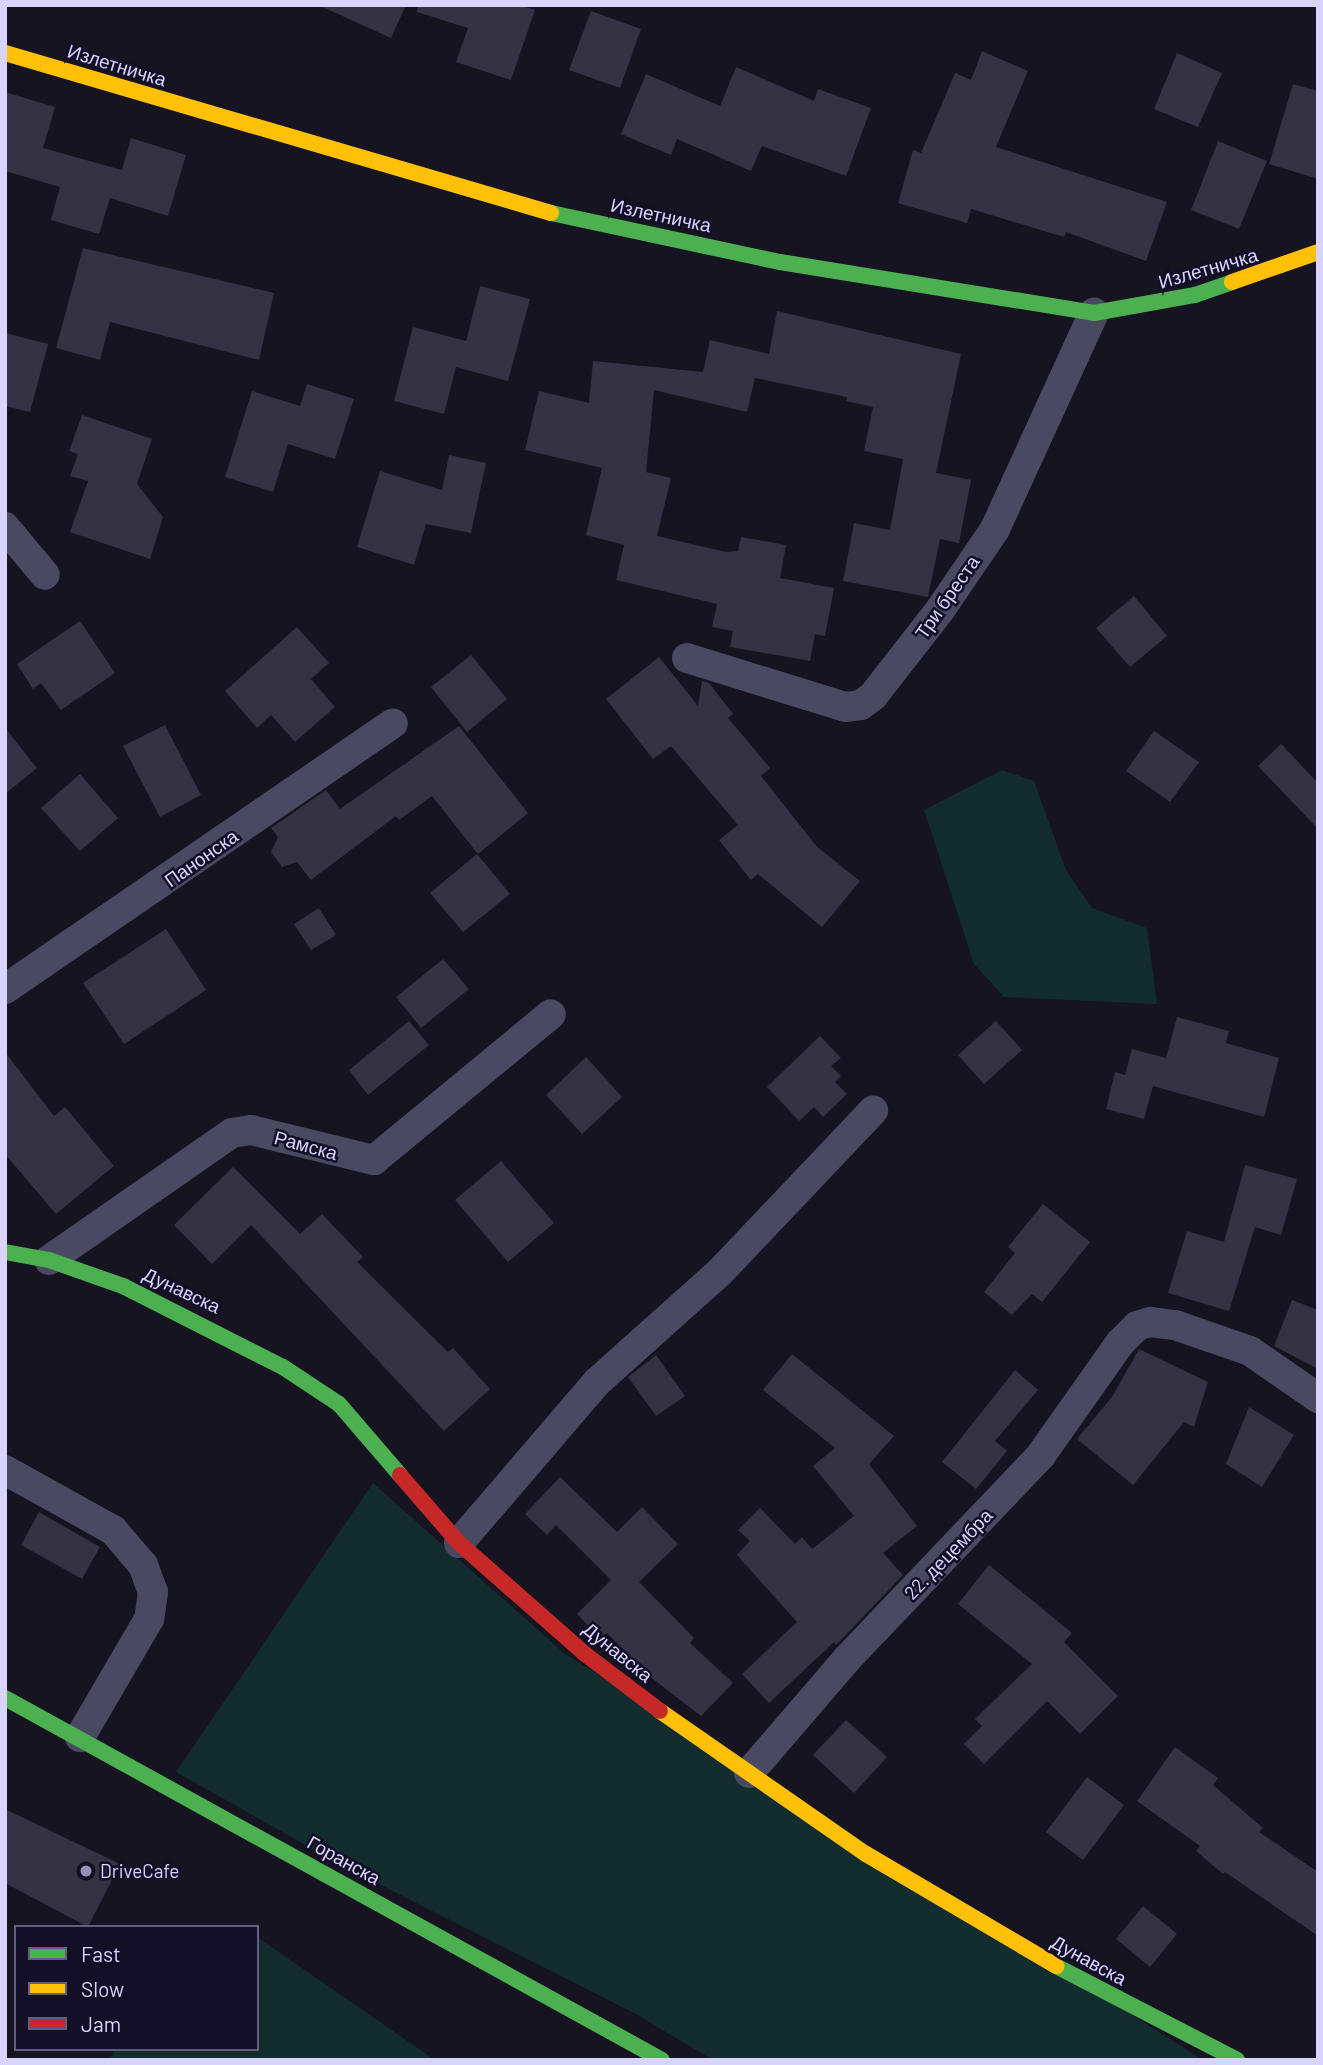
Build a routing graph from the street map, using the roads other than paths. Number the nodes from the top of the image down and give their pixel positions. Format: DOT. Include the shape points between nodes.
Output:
graph roads {
  1 [pos="5,53"];
  2 [pos="1318,253"];
  3 [pos="1094,313"];
  4 [pos="5,527"];
  5 [pos="45,575"];
  6 [pos="687,658"];
  7 [pos="393,723"];
  8 [pos="5,989"];
  9 [pos="551,1014"];
  10 [pos="873,1111"];
  11 [pos="5,1252"];
  12 [pos="49,1261"];
  13 [pos="1318,1398"];
  14 [pos="5,1470"];
  15 [pos="459,1543"];
  16 [pos="5,1698"];
  17 [pos="80,1737"];
  18 [pos="749,1773"];
  19 [pos="662,2060"];
  20 [pos="1237,2060"];
  1 -- 3 [label="street, Излетничка" via="550,213 780,262"];
  2 -- 3 [label="street, Излетничка" via="1195,295"];
  3 -- 6 [label="street, Три бреста" via="995,529 873,696 861,705 845,707"];
  4 -- 5 [label="street"];
  7 -- 8 [label="street, Панонска"];
  9 -- 12 [label="street, Рамска" via="374,1160 251,1130 232,1133"];
  10 -- 15 [label="street" via="719,1273 597,1382"];
  11 -- 12 [label="street, Дунавска"];
  12 -- 15 [label="street, Дунавска" via="123,1286 198,1320 284,1367 339,1404"];
  13 -- 18 [label="street, 22. децембра" via="1250,1351 1175,1325 1150,1322 1137,1326 1041,1455 847,1659"];
  14 -- 17 [label="street" via="113,1530 143,1565 152,1592 149,1619"];
  15 -- 18 [label="street, Дунавска" via="584,1654 697,1740"];
  16 -- 17 [label="street, Горанска"];
  17 -- 19 [label="street, Горанска"];
  18 -- 20 [label="street, Дунавска" via="866,1854 958,1910 1110,1996"];
}
